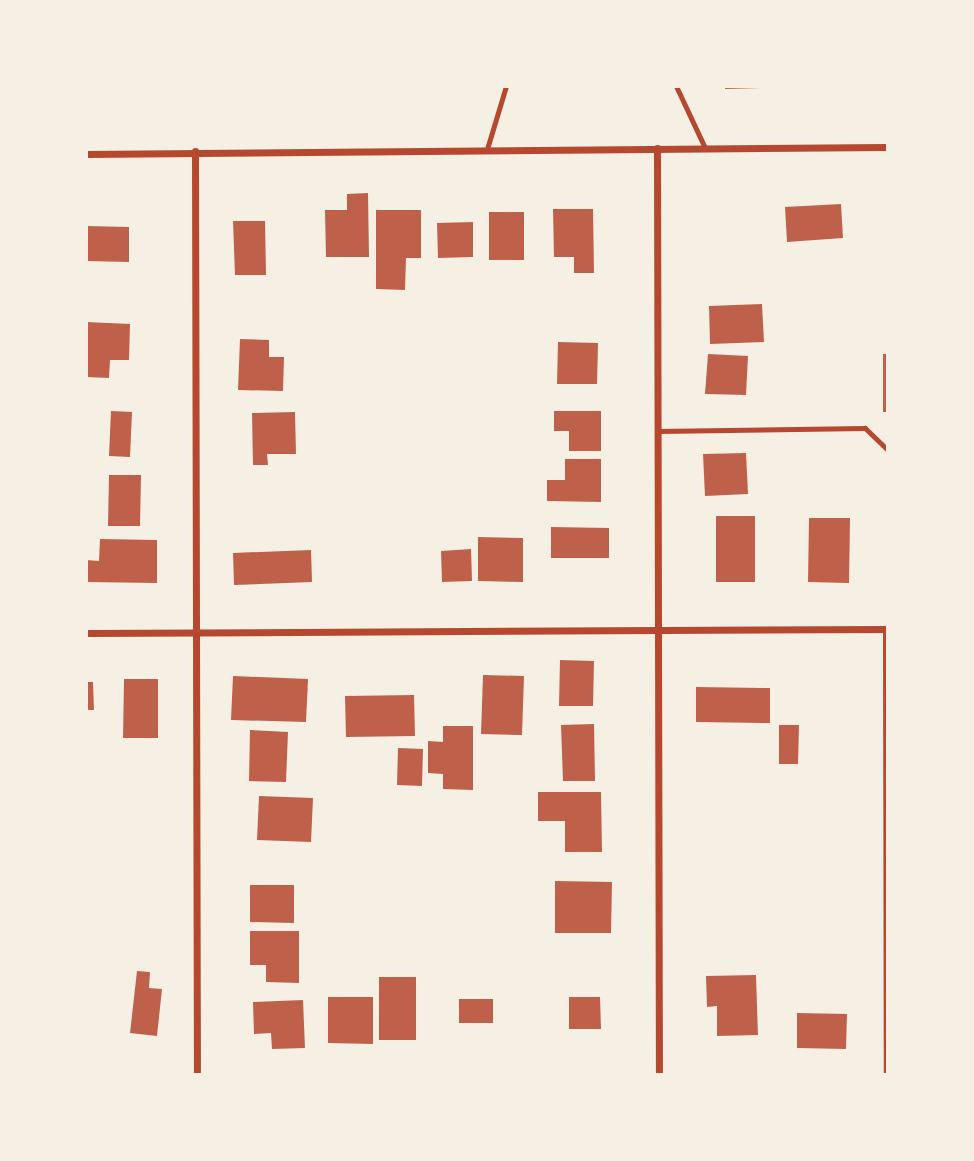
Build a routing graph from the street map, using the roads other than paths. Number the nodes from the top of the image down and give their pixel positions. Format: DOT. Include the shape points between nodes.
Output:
graph roads {
  1 [pos="506,86"];
  2 [pos="676,86"];
  3 [pos="888,147"];
  4 [pos="657,148"];
  5 [pos="705,148"];
  6 [pos="487,149"];
  7 [pos="195,151"];
  8 [pos="86,154"];
  9 [pos="657,431"];
  10 [pos="888,450"];
  11 [pos="658,627"];
  12 [pos="887,629"];
  13 [pos="86,634"];
  14 [pos="196,635"];
  15 [pos="885,683"];
  16 [pos="887,755"];
  17 [pos="197,1075"];
  18 [pos="659,1075"];
  19 [pos="886,1075"];
  1 -- 6 [label="lane"];
  2 -- 5 [label="lane"];
  3 -- 5 [label="street"];
  4 -- 5 [label="street"];
  4 -- 6 [label="street"];
  4 -- 9 [label="street"];
  6 -- 7 [label="street"];
  7 -- 8 [label="street"];
  7 -- 14 [label="street"];
  9 -- 10 [label="lane" via="865,428"];
  9 -- 11 [label="street"];
  11 -- 12 [label="street"];
  11 -- 14 [label="street"];
  11 -- 18 [label="street"];
  12 -- 15 [label="lane"];
  13 -- 14 [label="street"];
  14 -- 17 [label="street"];
  15 -- 16 [label="lane"];
  16 -- 19 [label="lane"];
}
